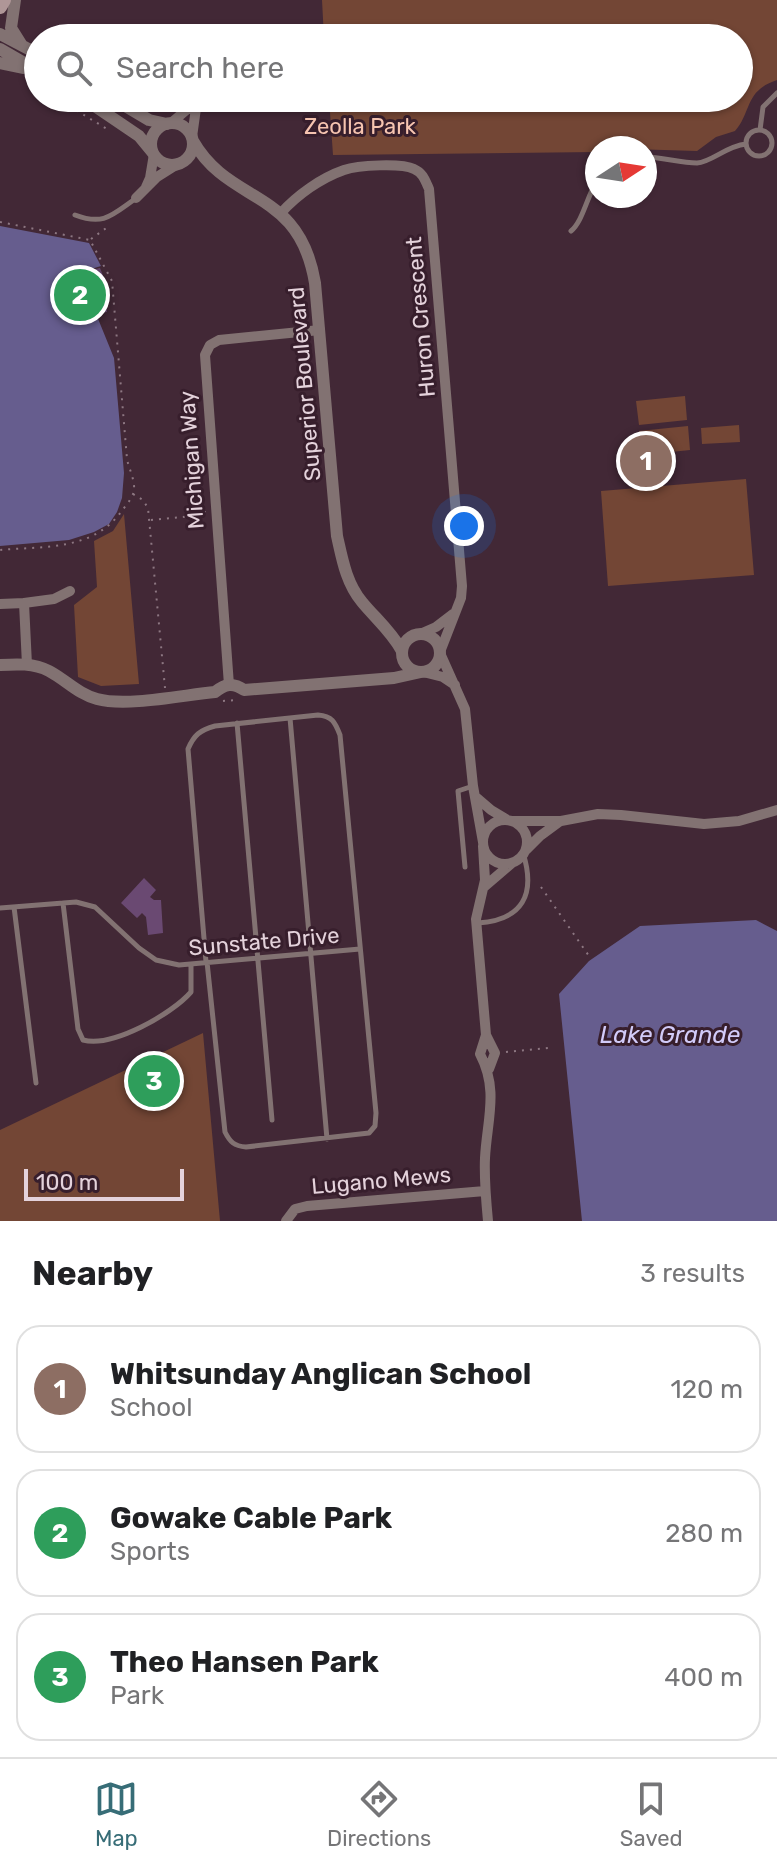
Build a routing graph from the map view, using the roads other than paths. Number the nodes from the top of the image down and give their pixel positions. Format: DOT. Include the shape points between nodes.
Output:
graph roads {
  1 [pos="4,0"];
  2 [pos="15,0"];
  3 [pos="0,7"];
  4 [pos="0,34"];
  5 [pos="21,44"];
  6 [pos="24,46"];
  7 [pos="0,49"];
  8 [pos="0,63"];
  9 [pos="24,63"];
  10 [pos="24,68"];
  11 [pos="777,93"];
  12 [pos="104,112"];
  13 [pos="135,112"];
  14 [pos="183,112"];
  15 [pos="196,112"];
  16 [pos="169,123"];
  17 [pos="760,130"];
  18 [pos="193,139"];
  19 [pos="774,140"];
  20 [pos="746,144"];
  21 [pos="770,149"];
  22 [pos="154,153"];
  23 [pos="777,154"];
  24 [pos="657,158"];
  25 [pos="177,165"];
  26 [pos="217,171"];
  27 [pos="139,195"];
  28 [pos="585,202"];
  29 [pos="281,213"];
  30 [pos="75,215"];
  31 [pos="571,231"];
  32 [pos="320,330"];
  33 [pos="70,591"];
  34 [pos="24,603"];
  35 [pos="0,604"];
  36 [pos="454,613"];
  37 [pos="384,623"];
  38 [pos="420,634"];
  39 [pos="440,652"];
  40 [pos="402,653"];
  41 [pos="0,665"];
  42 [pos="27,665"];
  43 [pos="422,672"];
  44 [pos="376,678"];
  45 [pos="229,685"];
  46 [pos="456,687"];
  47 [pos="290,718"];
  48 [pos="237,723"];
  49 [pos="474,791"];
  50 [pos="777,810"];
  51 [pos="510,821"];
  52 [pos="561,821"];
  53 [pos="483,844"];
  54 [pos="521,856"];
  55 [pos="465,867"];
  56 [pos="483,888"];
  57 [pos="63,903"];
  58 [pos="14,907"];
  59 [pos="0,908"];
  60 [pos="476,923"];
  61 [pos="360,949"];
  62 [pos="310,953"];
  63 [pos="259,957"];
  64 [pos="206,962"];
  65 [pos="191,964"];
  66 [pos="36,1083"];
  67 [pos="272,1120"];
  68 [pos="327,1139"];
  69 [pos="485,1191"];
  70 [pos="286,1221"];
  71 [pos="488,1221"];
  1 -- 3 [label="main road"];
  2 -- 5 [label="street" via="12,30"];
  4 -- 5 [label="street"];
  5 -- 6 [label="street"];
  7 -- 9 [label="street"];
  8 -- 10 [label="street"];
  11 -- 17 [label="lane" via="763,107"];
  12 -- 22 [label="street"];
  13 -- 16 [label="street"];
  14 -- 16 [label="street"];
  15 -- 18 [label="street"];
  16 -- 18 [label="street" via="184,126"];
  16 -- 22 [label="street" via="154,134"];
  17 -- 19 [label="lane"];
  17 -- 20 [label="lane" via="749,135"];
  18 -- 25 [label="street" via="189,157"];
  18 -- 26 [label="street, Superior Boulevard"];
  19 -- 21 [label="lane"];
  20 -- 21 [label="lane" via="755,155"];
  20 -- 24 [label="lane" via="697,163"];
  21 -- 23 [label="lane"];
  22 -- 25 [label="street" via="162,163"];
  22 -- 27 [label="street" via="150,178"];
  25 -- 26 [label="street, Superior Boulevard"];
  25 -- 27 [label="street"];
  26 -- 29 [label="street, Superior Boulevard"];
  27 -- 30 [label="lane" via="103,220"];
  28 -- 31 [label="lane"];
  29 -- 32 [label="street, Superior Boulevard" via="310,257"];
  29 -- 36 [label="street, Huron Crescent" via="299,195 344,170 405,166 424,176 462,580"];
  32 -- 37 [label="street, Superior Boulevard" via="337,536 360,600"];
  32 -- 45 [label="street, Michigan Way" via="222,339 205,355"];
  33 -- 34 [label="street"];
  34 -- 35 [label="street"];
  34 -- 42 [label="street"];
  36 -- 38 [label="street"];
  36 -- 39 [label="street, Huron Crescent"];
  37 -- 38 [label="street, Superior Boulevard"];
  37 -- 40 [label="street, Superior Boulevard"];
  38 -- 39 [label="street" via="434,639"];
  38 -- 40 [label="street" via="409,638"];
  39 -- 43 [label="street" via="434,667"];
  39 -- 46 [label="street"];
  40 -- 43 [label="street" via="408,666"];
  40 -- 44 [label="street" via="393,669"];
  41 -- 42 [label="street"];
  42 -- 45 [label="street" via="48,670 81,693 118,701 215,692"];
  43 -- 44 [label="street"];
  43 -- 46 [label="street"];
  44 -- 45 [label="street" via="244,690"];
  46 -- 49 [label="street" via="465,709"];
  47 -- 48 [label="lane"];
  47 -- 61 [label="lane" via="329,716 340,735"];
  47 -- 62 [label="lane"];
  48 -- 63 [label="lane"];
  48 -- 64 [label="lane" via="200,730 188,749"];
  49 -- 51 [label="street" via="487,808"];
  49 -- 53 [label="street"];
  49 -- 55 [label="lane" via="458,791"];
  50 -- 52 [label="street" via="704,824 598,814"];
  51 -- 52 [label="street"];
  51 -- 53 [label="street" via="493,823"];
  51 -- 54 [label="street" via="524,831"];
  52 -- 54 [label="street"];
  53 -- 54 [label="street" via="493,861 502,864"];
  53 -- 56 [label="street"];
  54 -- 56 [label="street"];
  54 -- 60 [label="lane" via="530,882 526,898 501,919"];
  56 -- 60 [label="street"];
  57 -- 58 [label="lane, Sunstate Drive"];
  57 -- 65 [label="lane, Sunstate Drive" via="95,907 156,960"];
  57 -- 65 [label="lane" via="83,1040 104,1040 180,1005 191,992"];
  58 -- 59 [label="lane, Sunstate Drive"];
  58 -- 66 [label="lane"];
  60 -- 69 [label="street" via="486,1035 495,1053 489,1069"];
  61 -- 62 [label="lane, Sunstate Drive"];
  61 -- 68 [label="lane" via="375,1126 369,1133"];
  62 -- 63 [label="lane, Sunstate Drive"];
  62 -- 68 [label="lane"];
  63 -- 64 [label="lane, Sunstate Drive"];
  63 -- 67 [label="lane"];
  64 -- 65 [label="lane, Sunstate Drive"];
  64 -- 68 [label="lane" via="230,1141 246,1147"];
  69 -- 70 [label="street, Lugano Mews" via="307,1206 295,1209"];
  69 -- 71 [label="street"];
}
